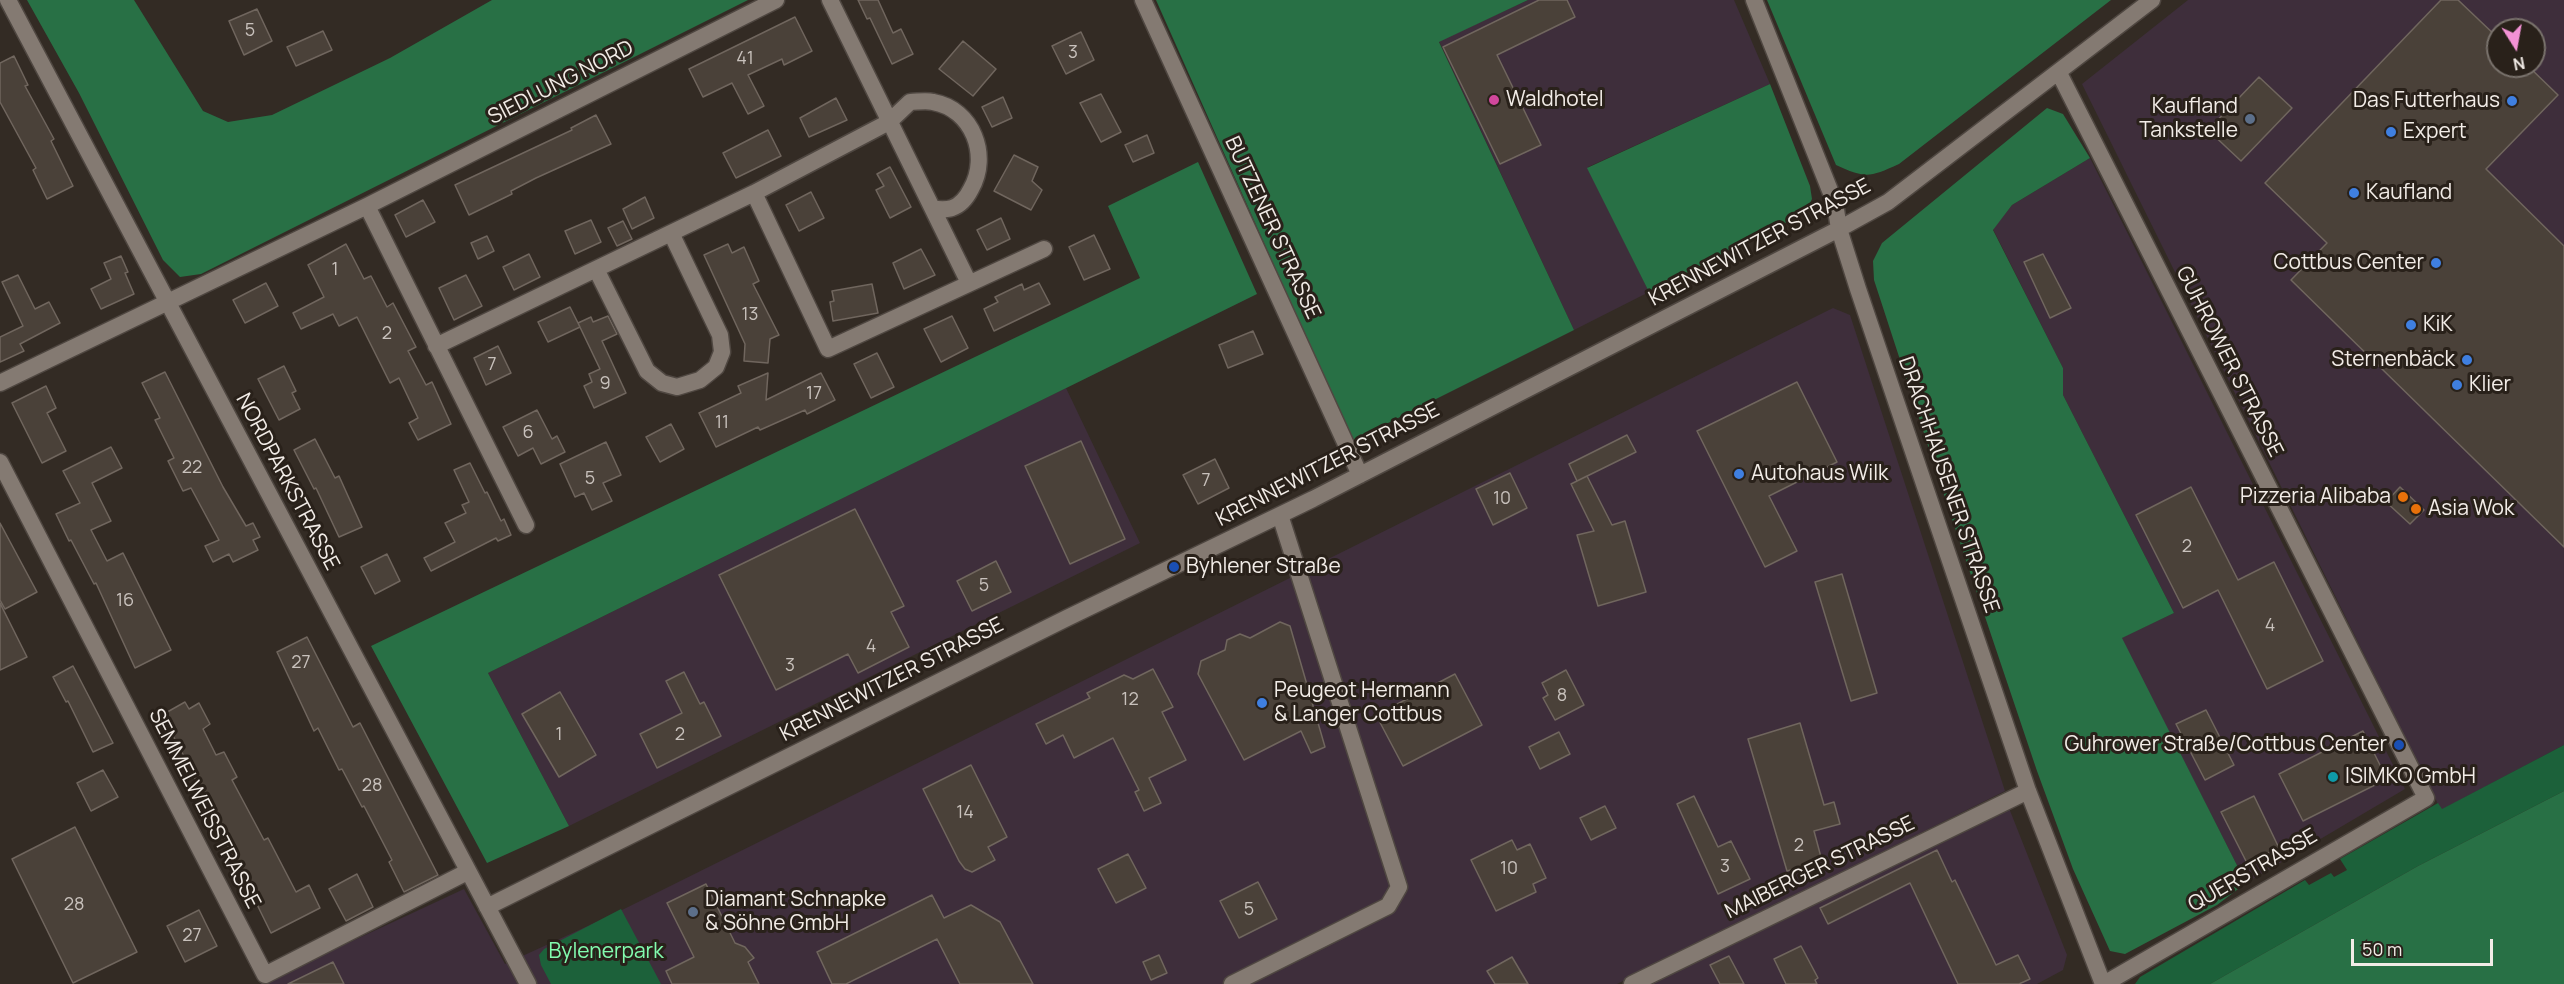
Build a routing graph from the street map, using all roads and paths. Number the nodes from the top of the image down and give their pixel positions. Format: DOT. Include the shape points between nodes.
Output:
graph roads {
  1 [pos="8,0"];
  2 [pos="776,0"];
  3 [pos="830,0"];
  4 [pos="1143,0"];
  5 [pos="1754,0"];
  6 [pos="2152,0"];
  7 [pos="2059,73"];
  8 [pos="889,122"];
  9 [pos="754,193"];
  10 [pos="367,206"];
  11 [pos="934,209"];
  12 [pos="1839,229"];
  13 [pos="671,233"];
  14 [pos="1044,249"];
  15 [pos="596,269"];
  16 [pos="969,283"];
  17 [pos="166,301"];
  18 [pos="436,346"];
  19 [pos="0,383"];
  20 [pos="0,462"];
  21 [pos="1360,475"];
  22 [pos="1280,515"];
  23 [pos="526,525"];
  24 [pos="2028,791"];
  25 [pos="2426,798"];
  26 [pos="467,872"];
  27 [pos="487,907"];
  28 [pos="528,984"];
  29 [pos="1232,984"];
  30 [pos="1632,984"];
  31 [pos="2104,984"];
  1 -- 17 [label="street, NORDPARKSTRASSE"];
  2 -- 10 [label="street, SIEDLUNG NORD"];
  3 -- 8 [label="street"];
  4 -- 21 [label="street, BUTZENER STRASSE"];
  5 -- 12 [label="street, DRACHHAUSENER STRASSE" via="1835,203"];
  6 -- 7 [label="street, KRENNEWITZER STRASSE"];
  7 -- 12 [label="street, KRENNEWITZER STRASSE" via="1888,202"];
  7 -- 25 [label="street, GUHROWER STRASSE"];
  8 -- 9 [label="street"];
  8 -- 11 [label="street"];
  8 -- 11 [label="street" via="910,102 933,102 966,119 981,160 976,180 965,199 952,208"];
  9 -- 13 [label="street"];
  9 -- 16 [label="street" via="828,349"];
  10 -- 17 [label="street, SIEDLUNG NORD"];
  10 -- 18 [label="street"];
  11 -- 16 [label="street"];
  12 -- 21 [label="street, KRENNEWITZER STRASSE"];
  12 -- 24 [label="street, DRACHHAUSENER STRASSE"];
  13 -- 15 [label="street"];
  13 -- 15 [label="street" via="720,335 722,352 717,367 700,380 677,387 662,383 647,371"];
  14 -- 16 [label="street"];
  15 -- 18 [label="street"];
  17 -- 19 [label="street, SIEDLUNG NORD"];
  17 -- 26 [label="street, NORDPARKSTRASSE"];
  18 -- 23 [label="street"];
  20 -- 26 [label="street, SEMMELWEISSTRASSE" via="265,975"];
  21 -- 22 [label="street, KRENNEWITZER STRASSE"];
  22 -- 27 [label="street, KRENNEWITZER STRASSE"];
  22 -- 29 [label="street" via="1399,887 1388,906"];
  24 -- 30 [label="street, MAIBERGER STRASSE"];
  24 -- 31 [label="street, DRACHHAUSENER STRASSE"];
  25 -- 31 [label="street, QUERSTRASSE"];
  26 -- 27 [label="street, NORDPARKSTRASSE"];
  27 -- 28 [label="street, NORDPARKSTRASSE"];
}
